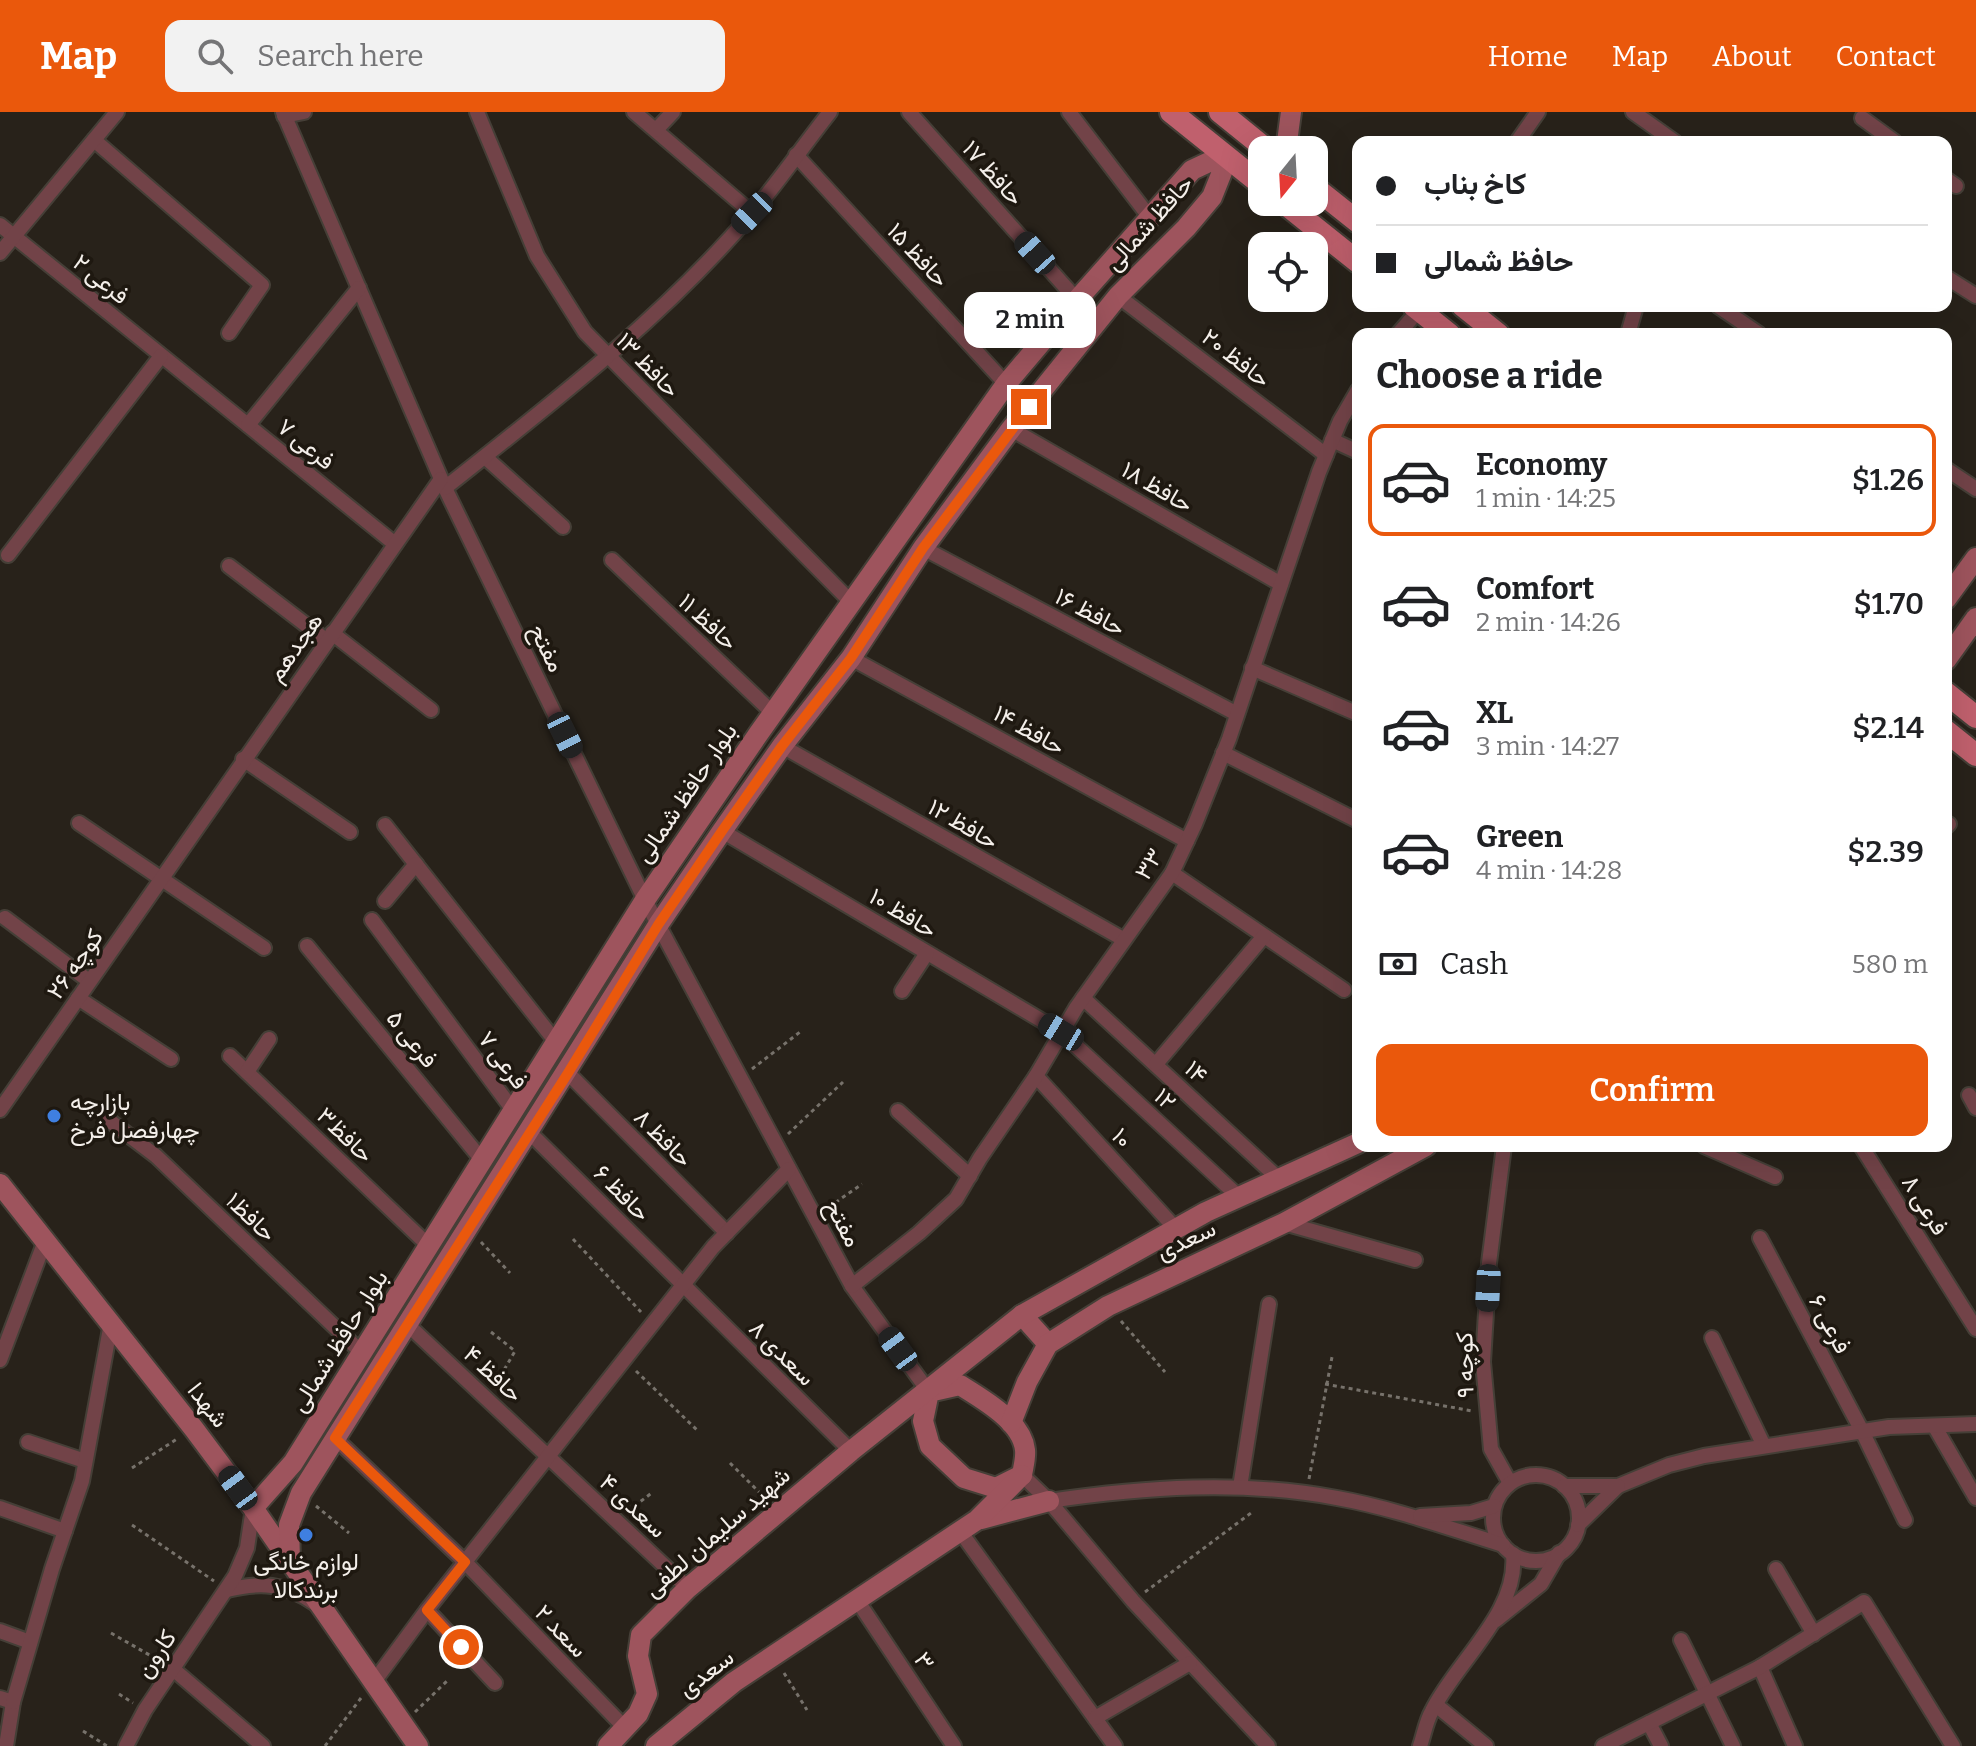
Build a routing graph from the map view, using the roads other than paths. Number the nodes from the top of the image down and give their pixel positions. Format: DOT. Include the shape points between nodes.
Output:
graph roads {
  1 [pos="117,112"];
  2 [pos="304,112"];
  3 [pos="477,112"];
  4 [pos="634,112"];
  5 [pos="673,112"];
  6 [pos="830,112"];
  7 [pos="909,112"];
  8 [pos="1069,112"];
  9 [pos="1171,112"];
  10 [pos="1220,112"];
  11 [pos="1291,112"];
  12 [pos="1538,112"];
  13 [pos="1633,112"];
  14 [pos="283,114"];
  15 [pos="1862,118"];
  16 [pos="656,130"];
  17 [pos="1250,136"];
  18 [pos="1288,136"];
  19 [pos="1521,136"];
  20 [pos="1667,136"];
  21 [pos="1887,136"];
  22 [pos="94,140"];
  23 [pos="796,155"];
  24 [pos="1224,155"];
  25 [pos="1248,174"];
  26 [pos="1328,198"];
  27 [pos="752,213"];
  28 [pos="1300,216"];
  29 [pos="1352,217"];
  30 [pos="1151,219"];
  31 [pos="0,225"];
  32 [pos="13,237"];
  33 [pos="0,253"];
  34 [pos="1352,257"];
  35 [pos="1952,281"];
  36 [pos="359,288"];
  37 [pos="1118,296"];
  38 [pos="1976,296"];
  39 [pos="1077,300"];
  40 [pos="1421,312"];
  41 [pos="1470,312"];
  42 [pos="1727,312"];
  43 [pos="1441,328"];
  44 [pos="1490,328"];
  45 [pos="1750,328"];
  46 [pos="229,333"];
  47 [pos="161,356"];
  48 [pos="609,356"];
  49 [pos="189,378"];
  50 [pos="1006,384"];
  51 [pos="1352,400"];
  52 [pos="248,425"];
  53 [pos="1011,429"];
  54 [pos="1332,440"];
  55 [pos="1352,449"];
  56 [pos="1326,455"];
  57 [pos="485,457"];
  58 [pos="1952,473"];
  59 [pos="443,484"];
  60 [pos="1976,489"];
  61 [pos="563,527"];
  62 [pos="395,544"];
  63 [pos="923,548"];
  64 [pos="8,555"];
  65 [pos="1976,558"];
  66 [pos="612,560"];
  67 [pos="229,566"];
  68 [pos="1281,584"];
  69 [pos="1952,591"];
  70 [pos="852,603"];
  71 [pos="1976,618"];
  72 [pos="329,637"];
  73 [pos="1952,652"];
  74 [pos="851,658"];
  75 [pos="1252,668"];
  76 [pos="1952,698"];
  77 [pos="431,710"];
  78 [pos="1352,711"];
  79 [pos="774,714"];
  80 [pos="1237,714"];
  81 [pos="1976,717"];
  82 [pos="1952,736"];
  83 [pos="782,746"];
  84 [pos="1223,753"];
  85 [pos="1976,755"];
  86 [pos="243,759"];
  87 [pos="1352,818"];
  88 [pos="79,823"];
  89 [pos="385,825"];
  90 [pos="722,831"];
  91 [pos="350,832"];
  92 [pos="1187,841"];
  93 [pos="186,842"];
  94 [pos="416,864"];
  95 [pos="1172,873"];
  96 [pos="162,877"];
  97 [pos="645,900"];
  98 [pos="385,901"];
  99 [pos="5,918"];
  100 [pos="372,920"];
  101 [pos="658,925"];
  102 [pos="1264,936"];
  103 [pos="1123,939"];
  104 [pos="307,946"];
  105 [pos="264,948"];
  106 [pos="927,953"];
  107 [pos="89,981"];
  108 [pos="1344,990"];
  109 [pos="902,991"];
  110 [pos="78,998"];
  111 [pos="1083,998"];
  112 [pos="1061,1032"];
  113 [pos="269,1039"];
  114 [pos="556,1042"];
  115 [pos="230,1056"];
  116 [pos="171,1059"];
  117 [pos="1156,1064"];
  118 [pos="247,1072"];
  119 [pos="568,1073"];
  120 [pos="1036,1076"];
  121 [pos="0,1110"];
  122 [pos="513,1110"];
  123 [pos="898,1111"];
  124 [pos="106,1118"];
  125 [pos="529,1132"];
  126 [pos="1352,1146"];
  127 [pos="1415,1152"];
  128 [pos="1503,1152"];
  129 [pos="1718,1152"];
  130 [pos="1865,1152"];
  131 [pos="482,1160"];
  132 [pos="789,1169"];
  133 [pos="970,1176"];
  134 [pos="1775,1177"];
  135 [pos="1279,1179"];
  136 [pos="0,1184"];
  137 [pos="1239,1197"];
  138 [pos="1284,1223"];
  139 [pos="1176,1229"];
  140 [pos="727,1233"];
  141 [pos="1760,1238"];
  142 [pos="45,1241"];
  143 [pos="429,1246"];
  144 [pos="1415,1260"];
  145 [pos="683,1286"];
  146 [pos="852,1286"];
  147 [pos="1269,1304"];
  148 [pos="1022,1315"];
  149 [pos="111,1323"];
  150 [pos="407,1324"];
  151 [pos="1976,1329"];
  152 [pos="1712,1338"];
  153 [pos="1048,1344"];
  154 [pos="362,1353"];
  155 [pos="0,1360"];
  156 [pos="929,1392"];
  157 [pos="1011,1423"];
  158 [pos="1976,1424"];
  159 [pos="1935,1427"];
  160 [pos="1862,1431"];
  161 [pos="335,1438"];
  162 [pos="28,1442"];
  163 [pos="1764,1446"];
  164 [pos="851,1451"];
  165 [pos="548,1457"];
  166 [pos="85,1461"];
  167 [pos="1022,1475"];
  168 [pos="1510,1483"];
  169 [pos="1564,1486"];
  170 [pos="1618,1486"];
  171 [pos="1240,1487"];
  172 [pos="1976,1498"];
  173 [pos="1049,1501"];
  174 [pos="1494,1506"];
  175 [pos="0,1508"];
  176 [pos="253,1508"];
  177 [pos="1412,1517"];
  178 [pos="1905,1520"];
  179 [pos="1578,1525"];
  180 [pos="969,1526"];
  181 [pos="65,1531"];
  182 [pos="1508,1549"];
  183 [pos="1559,1553"];
  184 [pos="290,1561"];
  185 [pos="465,1562"];
  186 [pos="1776,1569"];
  187 [pos="688,1588"];
  188 [pos="227,1590"];
  189 [pos="857,1600"];
  190 [pos="322,1608"];
  191 [pos="427,1610"];
  192 [pos="1492,1623"];
  193 [pos="0,1631"];
  194 [pos="1814,1634"];
  195 [pos="1681,1640"];
  196 [pos="30,1642"];
  197 [pos="1190,1663"];
  198 [pos="1760,1667"];
  199 [pos="173,1669"];
  200 [pos="373,1683"];
  201 [pos="495,1683"];
  202 [pos="1708,1693"];
  203 [pos="6,1700"];
  204 [pos="1436,1705"];
  205 [pos="1095,1718"];
  206 [pos="1649,1723"];
  207 [pos="626,1729"];
  208 [pos="6,1746"];
  209 [pos="126,1746"];
  210 [pos="263,1746"];
  211 [pos="418,1746"];
  212 [pos="608,1746"];
  213 [pos="656,1746"];
  214 [pos="954,1746"];
  215 [pos="1115,1746"];
  216 [pos="1268,1746"];
  217 [pos="1420,1746"];
  218 [pos="1486,1746"];
  219 [pos="1603,1746"];
  220 [pos="1661,1746"];
  221 [pos="1733,1746"];
  222 [pos="1795,1746"];
  223 [pos="1953,1746"];
  1 -- 22 [label="street"];
  2 -- 14 [label="street"];
  3 -- 48 [label="street, حافظ ۱۳" via="537,256 585,332"];
  4 -- 16 [label="street"];
  5 -- 16 [label="street"];
  6 -- 23 [label="street, هجدهم"];
  7 -- 39 [label="street, حافظ ۱۷"];
  8 -- 30 [label="street"];
  9 -- 24 [label="main road"];
  10 -- 17 [label="main road"];
  11 -- 18 [label="street"];
  12 -- 19 [label="street"];
  13 -- 20 [label="street"];
  14 -- 36 [label="street, مفتح"];
  15 -- 21 [label="street"];
  16 -- 27 [label="street"];
  22 -- 32 [label="street"];
  22 -- 46 [label="street" via="262,285"];
  23 -- 27 [label="street, هجدهم"];
  23 -- 50 [label="street, حافظ ۱۵"];
  24 -- 25 [label="main road"];
  24 -- 30 [label="street, بلوار حافظ شمالی" via="1192,170"];
  24 -- 37 [label="street, حافظ شمالی" via="1212,197"];
  26 -- 29 [label="main road"];
  27 -- 48 [label="street, هجدهم"];
  28 -- 34 [label="main road"];
  30 -- 39 [label="street, بلوار حافظ شمالی"];
  31 -- 32 [label="street, فرعی ۲"];
  32 -- 33 [label="street"];
  32 -- 47 [label="street, فرعی ۲"];
  35 -- 38 [label="street"];
  36 -- 52 [label="street"];
  36 -- 59 [label="street, مفتح"];
  37 -- 53 [label="street, حافظ شمالی"];
  37 -- 56 [label="street, حافظ ۲۰"];
  39 -- 50 [label="street, بلوار حافظ شمالی"];
  40 -- 43 [label="main road"];
  41 -- 44 [label="main road"];
  42 -- 45 [label="street"];
  47 -- 49 [label="street, فرعی ۲"];
  47 -- 64 [label="street"];
  48 -- 57 [label="street, هجدهم"];
  48 -- 70 [label="street, حافظ ۱۳"];
  49 -- 52 [label="street, فرعی ۷"];
  50 -- 70 [label="street, بلوار حافظ شمالی"];
  51 -- 54 [label="street, ۳۳"];
  52 -- 62 [label="street, فرعی ۷"];
  53 -- 63 [label="street, حافظ شمالی"];
  53 -- 68 [label="street, حافظ ۱۸"];
  54 -- 55 [label="street"];
  54 -- 56 [label="street, ۳۳"];
  56 -- 68 [label="street, ۳۳"];
  57 -- 59 [label="street, هجدهم"];
  57 -- 61 [label="street"];
  58 -- 60 [label="street"];
  59 -- 62 [label="street, هجدهم"];
  59 -- 97 [label="street, مفتح"];
  62 -- 72 [label="street, هجدهم"];
  63 -- 74 [label="street, بلوار حافظ شمالی"];
  63 -- 80 [label="street, حافظ ۱۶"];
  65 -- 69 [label="street"];
  66 -- 79 [label="street, حافظ ۱۱"];
  67 -- 72 [label="street"];
  68 -- 75 [label="street, ۳۳"];
  70 -- 79 [label="street, بلوار حافظ شمالی"];
  71 -- 73 [label="street"];
  72 -- 77 [label="street"];
  72 -- 86 [label="street, هجدهم"];
  74 -- 83 [label="street, بلوار حافظ شمالی"];
  74 -- 92 [label="street, حافظ ۱۴"];
  75 -- 78 [label="street"];
  75 -- 80 [label="street, ۳۳"];
  76 -- 81 [label="main road"];
  79 -- 97 [label="street, بلوار حافظ شمالی"];
  80 -- 84 [label="street, ۳۳"];
  82 -- 85 [label="main road"];
  83 -- 90 [label="street, بلوار حافظ شمالی"];
  83 -- 103 [label="street, حافظ ۱۲"];
  84 -- 87 [label="street"];
  84 -- 92 [label="street, ۳۳"];
  86 -- 91 [label="street"];
  86 -- 93 [label="street, هجدهم"];
  88 -- 96 [label="street"];
  89 -- 94 [label="street"];
  90 -- 101 [label="street, بلوار حافظ شمالی"];
  90 -- 106 [label="street, حافظ ۱۰"];
  92 -- 95 [label="street, ۳۳"];
  93 -- 96 [label="street, کوچه ۲۶"];
  94 -- 98 [label="street"];
  94 -- 114 [label="street"];
  95 -- 102 [label="street"];
  95 -- 103 [label="street, ۳۳"];
  96 -- 105 [label="street"];
  96 -- 107 [label="street, کوچه ۲۶"];
  97 -- 101 [label="street, مفتح"];
  97 -- 114 [label="street, بلوار حافظ شمالی"];
  99 -- 107 [label="street"];
  100 -- 122 [label="street, فرعی ۷"];
  101 -- 119 [label="street, بلوار حافظ شمالی"];
  101 -- 132 [label="street, مفتح"];
  102 -- 108 [label="street"];
  102 -- 117 [label="street"];
  103 -- 111 [label="street, ۳۳"];
  104 -- 131 [label="street, فرعی ۵"];
  106 -- 109 [label="street"];
  106 -- 112 [label="street, حافظ ۱۰"];
  107 -- 110 [label="street, کوچه ۲۶"];
  110 -- 116 [label="street"];
  110 -- 121 [label="street, کوچه ۲۶"];
  111 -- 112 [label="street, ۳۳"];
  111 -- 117 [label="street, ۱۴"];
  112 -- 120 [label="street, ۳۳"];
  112 -- 137 [label="street, ۱۲"];
  113 -- 118 [label="street"];
  114 -- 122 [label="street, بلوار حافظ شمالی"];
  115 -- 118 [label="street, حافظ۳"];
  117 -- 135 [label="street, ۱۴"];
  118 -- 143 [label="street, حافظ۳"];
  119 -- 125 [label="street, بلوار حافظ شمالی"];
  119 -- 140 [label="street, حافظ ۸"];
  120 -- 133 [label="street, ۳۳"];
  120 -- 139 [label="street, ۱۰"];
  122 -- 131 [label="street, بلوار حافظ شمالی"];
  123 -- 133 [label="street"];
  124 -- 154 [label="street, حافظ۱" via="156,1156"];
  125 -- 145 [label="street, حافظ ۶"];
  125 -- 150 [label="street, بلوار حافظ شمالی"];
  126 -- 135 [label="street, سعدی"];
  127 -- 138 [label="street, سعدی"];
  128 -- 168 [label="street, کوچه ۹" via="1483,1362 1491,1449"];
  129 -- 134 [label="street"];
  130 -- 151 [label="street, فرعی ۸"];
  131 -- 143 [label="street, بلوار حافظ شمالی"];
  132 -- 140 [label="street"];
  132 -- 146 [label="street, مفتح"];
  133 -- 146 [label="street, ۳۳" via="956,1199 929,1225"];
  135 -- 137 [label="street, سعدی"];
  136 -- 142 [label="street, شهدا"];
  137 -- 139 [label="street, سعدی"];
  138 -- 144 [label="street"];
  138 -- 153 [label="street, سعدی" via="1108,1306"];
  139 -- 148 [label="street, سعدی"];
  140 -- 145 [label="street"];
  141 -- 160 [label="street, فرعی ۶"];
  142 -- 149 [label="street, شهدا"];
  142 -- 155 [label="street"];
  143 -- 154 [label="street, بلوار حافظ شمالی"];
  145 -- 164 [label="street, سعدی ۸"];
  145 -- 165 [label="street"];
  146 -- 156 [label="street, مفتح"];
  147 -- 171 [label="street"];
  148 -- 153 [label="street"];
  148 -- 156 [label="street, سعدی"];
  149 -- 166 [label="street"];
  149 -- 176 [label="street, شهدا"];
  150 -- 161 [label="street, بلوار حافظ شمالی"];
  150 -- 165 [label="street, حافظ ۴"];
  152 -- 163 [label="street"];
  153 -- 157 [label="street, سعدی"];
  154 -- 176 [label="street, بلوار حافظ شمالی" via="293,1463"];
  156 -- 157 [label="street" via="960,1385"];
  156 -- 164 [label="street, شهید سلیمان لطفی"];
  156 -- 167 [label="street" via="923,1421 930,1446 964,1478 996,1488"];
  157 -- 167 [label="street" via="1025,1449"];
  158 -- 159 [label="street"];
  159 -- 160 [label="street"];
  159 -- 172 [label="street"];
  160 -- 163 [label="street"];
  160 -- 178 [label="street, فرعی ۶"];
  161 -- 184 [label="street, بلوار حافظ شمالی" via="301,1493 289,1525"];
  161 -- 185 [label="street, سعد ۲"];
  162 -- 166 [label="street"];
  163 -- 170 [label="street" via="1669,1465"];
  164 -- 187 [label="street, شهید سلیمان لطفی"];
  165 -- 185 [label="street"];
  165 -- 187 [label="street, سعدی ۴"];
  166 -- 181 [label="street"];
  167 -- 173 [label="street"];
  167 -- 180 [label="street, سعدی"];
  168 -- 169 [label="street" via="1538,1475"];
  168 -- 174 [label="street"];
  169 -- 170 [label="street"];
  169 -- 179 [label="street" via="1573,1497"];
  170 -- 179 [label="street"];
  171 -- 173 [label="street" via="1167,1487"];
  171 -- 177 [label="street" via="1337,1498"];
  173 -- 180 [label="street"];
  173 -- 197 [label="street"];
  174 -- 177 [label="street"];
  174 -- 182 [label="street" via="1495,1533"];
  175 -- 181 [label="street"];
  176 -- 184 [label="street, شهدا"];
  176 -- 188 [label="street, کارون" via="247,1548"];
  177 -- 182 [label="street"];
  179 -- 183 [label="street"];
  180 -- 189 [label="street, سعدی"];
  180 -- 205 [label="street"];
  181 -- 196 [label="street"];
  182 -- 183 [label="street" via="1536,1560"];
  182 -- 192 [label="street" via="1515,1571"];
  183 -- 192 [label="street" via="1541,1584"];
  184 -- 190 [label="street, شهدا"];
  185 -- 191 [label="street"];
  185 -- 207 [label="street, سعد ۲"];
  186 -- 194 [label="street"];
  187 -- 207 [label="street, شهید سلیمان لطفی" via="641,1635 638,1656 647,1694"];
  188 -- 190 [label="street" via="277,1585"];
  188 -- 199 [label="street, کارون"];
  189 -- 213 [label="street, سعدی" via="734,1682"];
  189 -- 214 [label="street, ۳"];
  190 -- 200 [label="street, شهدا"];
  191 -- 200 [label="street"];
  191 -- 201 [label="street"];
  192 -- 204 [label="street"];
  193 -- 196 [label="street"];
  194 -- 198 [label="street"];
  194 -- 223 [label="street" via="1864,1602"];
  195 -- 202 [label="street"];
  196 -- 203 [label="street"];
  197 -- 205 [label="street"];
  197 -- 216 [label="street"];
  198 -- 202 [label="street"];
  198 -- 222 [label="street"];
  199 -- 209 [label="street, کارون"];
  199 -- 210 [label="street"];
  200 -- 211 [label="street, شهدا"];
  202 -- 206 [label="street"];
  202 -- 221 [label="street"];
  203 -- 208 [label="street"];
  204 -- 217 [label="street"];
  204 -- 218 [label="street"];
  205 -- 215 [label="street"];
  206 -- 219 [label="street"];
  206 -- 220 [label="street"];
  207 -- 212 [label="street, شهید سلیمان لطفی"];
}
